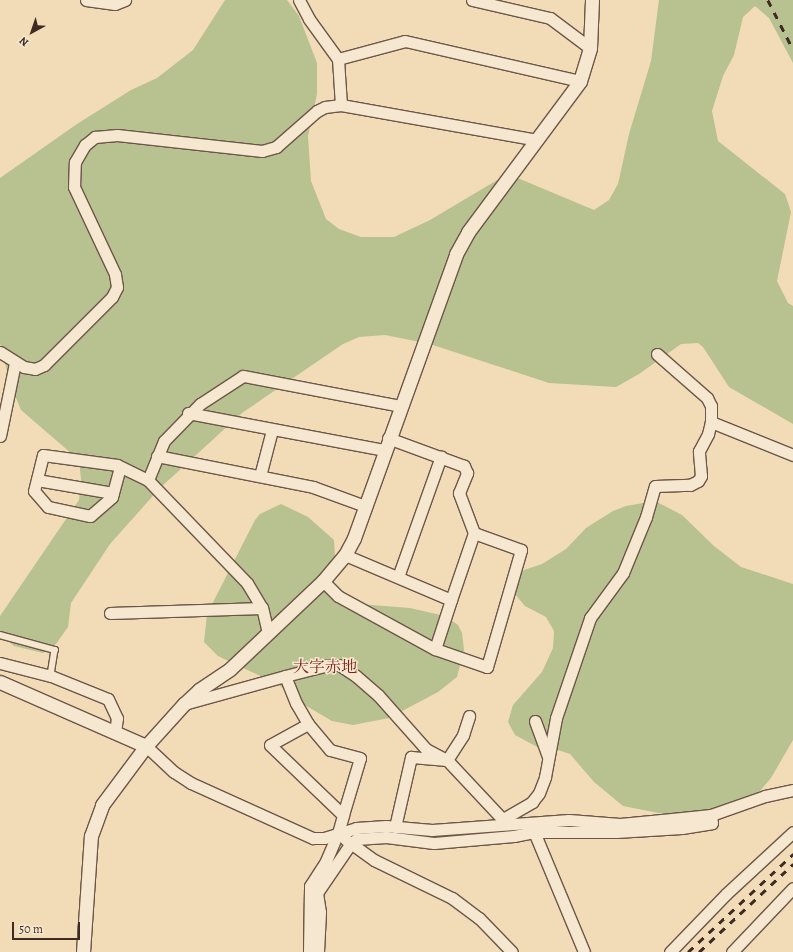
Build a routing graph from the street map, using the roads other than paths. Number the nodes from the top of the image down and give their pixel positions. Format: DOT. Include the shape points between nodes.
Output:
graph roads {
  1 [pos="86,0"];
  2 [pos="125,0"];
  3 [pos="299,0"];
  4 [pos="472,0"];
  5 [pos="592,0"];
  6 [pos="590,48"];
  7 [pos="338,59"];
  8 [pos="580,81"];
  9 [pos="341,105"];
  10 [pos="537,140"];
  11 [pos="0,352"];
  12 [pos="657,354"];
  13 [pos="15,363"];
  14 [pos="401,406"];
  15 [pos="188,413"];
  16 [pos="711,422"];
  17 [pos="272,430"];
  18 [pos="0,436"];
  19 [pos="386,444"];
  20 [pos="793,455"];
  21 [pos="157,456"];
  22 [pos="441,456"];
  23 [pos="120,466"];
  24 [pos="260,476"];
  25 [pos="36,480"];
  26 [pos="148,480"];
  27 [pos="113,493"];
  28 [pos="365,506"];
  29 [pos="474,533"];
  30 [pos="345,554"];
  31 [pos="398,577"];
  32 [pos="323,581"];
  33 [pos="451,600"];
  34 [pos="262,608"];
  35 [pos="110,613"];
  36 [pos="268,633"];
  37 [pos="0,635"];
  38 [pos="435,649"];
  39 [pos="0,663"];
  40 [pos="50,676"];
  41 [pos="285,676"];
  42 [pos="0,682"];
  43 [pos="184,704"];
  44 [pos="469,716"];
  45 [pos="535,722"];
  46 [pos="308,724"];
  47 [pos="115,733"];
  48 [pos="146,746"];
  49 [pos="548,759"];
  50 [pos="447,760"];
  51 [pos="793,790"];
  52 [pos="343,815"];
  53 [pos="505,822"];
  54 [pos="395,827"];
  55 [pos="532,828"];
  56 [pos="793,832"];
  57 [pos="338,833"];
  58 [pos="351,843"];
  59 [pos="793,888"];
  60 [pos="82,952"];
  61 [pos="309,952"];
  62 [pos="318,952"];
  63 [pos="512,952"];
  64 [pos="584,952"];
  65 [pos="670,952"];
  66 [pos="732,952"];
  1 -- 2 [label="street" via="115,4"];
  3 -- 7 [label="street" via="309,19"];
  4 -- 6 [label="street" via="550,18"];
  5 -- 6 [label="street"];
  6 -- 8 [label="street"];
  7 -- 8 [label="street" via="405,41"];
  7 -- 9 [label="street"];
  8 -- 10 [label="street"];
  9 -- 10 [label="street"];
  9 -- 13 [label="street" via="316,111 276,147 262,151 117,135 95,137 85,145 75,162 74,187 115,274 117,287 112,298 52,359 35,369"];
  10 -- 14 [label="street" via="468,232 456,254"];
  11 -- 13 [label="street"];
  12 -- 16 [label="street" via="707,398 711,406"];
  13 -- 18 [label="street"];
  14 -- 15 [label="street" via="243,376"];
  14 -- 19 [label="street"];
  15 -- 17 [label="street"];
  15 -- 21 [label="street" via="164,441"];
  16 -- 20 [label="street"];
  16 -- 49 [label="street" via="699,451 698,481 690,485 655,486 646,517 623,573 590,618 556,718"];
  17 -- 19 [label="street"];
  17 -- 24 [label="street"];
  19 -- 22 [label="street"];
  19 -- 28 [label="street"];
  21 -- 24 [label="street"];
  21 -- 26 [label="street"];
  22 -- 29 [label="street" via="464,466 467,473 459,493"];
  22 -- 31 [label="street"];
  23 -- 25 [label="street" via="43,455"];
  23 -- 26 [label="street"];
  23 -- 27 [label="street"];
  24 -- 28 [label="street" via="314,487"];
  25 -- 27 [label="street"];
  25 -- 27 [label="street" via="34,491 48,507 90,516"];
  26 -- 34 [label="street" via="247,583"];
  28 -- 30 [label="street"];
  29 -- 33 [label="street"];
  29 -- 38 [label="street" via="521,550 487,667"];
  30 -- 31 [label="street"];
  30 -- 32 [label="street"];
  31 -- 33 [label="street"];
  32 -- 36 [label="street"];
  32 -- 38 [label="street" via="338,596"];
  33 -- 38 [label="street"];
  34 -- 35 [label="street"];
  34 -- 36 [label="street"];
  36 -- 43 [label="street" via="230,669 199,690"];
  37 -- 40 [label="lane" via="55,650"];
  39 -- 40 [label="street"];
  40 -- 47 [label="street" via="108,699 117,718"];
  41 -- 43 [label="street"];
  41 -- 46 [label="street"];
  41 -- 50 [label="street" via="328,666 339,666 356,676 378,695 426,749"];
  42 -- 47 [label="street"];
  43 -- 48 [label="street"];
  44 -- 50 [label="street" via="463,735"];
  45 -- 49 [label="street"];
  46 -- 52 [label="street" via="330,750 360,758"];
  46 -- 52 [label="street" via="270,745"];
  47 -- 48 [label="street"];
  48 -- 57 [label="street" via="191,783 313,838 324,838"];
  48 -- 60 [label="street" via="113,788 90,836"];
  49 -- 53 [label="street" via="539,793 532,802"];
  50 -- 53 [label="street"];
  50 -- 54 [label="street" via="412,757"];
  51 -- 55 [label="street" via="765,796 711,818 620,824 569,820"];
  52 -- 57 [label="street"];
  53 -- 54 [label="street" via="432,830"];
  53 -- 55 [label="street"];
  54 -- 57 [label="street" via="356,828"];
  55 -- 58 [label="street" via="514,836 434,844 386,837 357,839"];
  55 -- 64 [label="street"];
  56 -- 65 [label="street" via="731,889"];
  57 -- 58 [label="street"];
  57 -- 61 [label="street" via="326,861 310,886"];
  58 -- 62 [label="street" via="317,893 320,912"];
  58 -- 63 [label="street" via="374,860 452,898 479,918"];
  59 -- 66 [label="street"];
}
